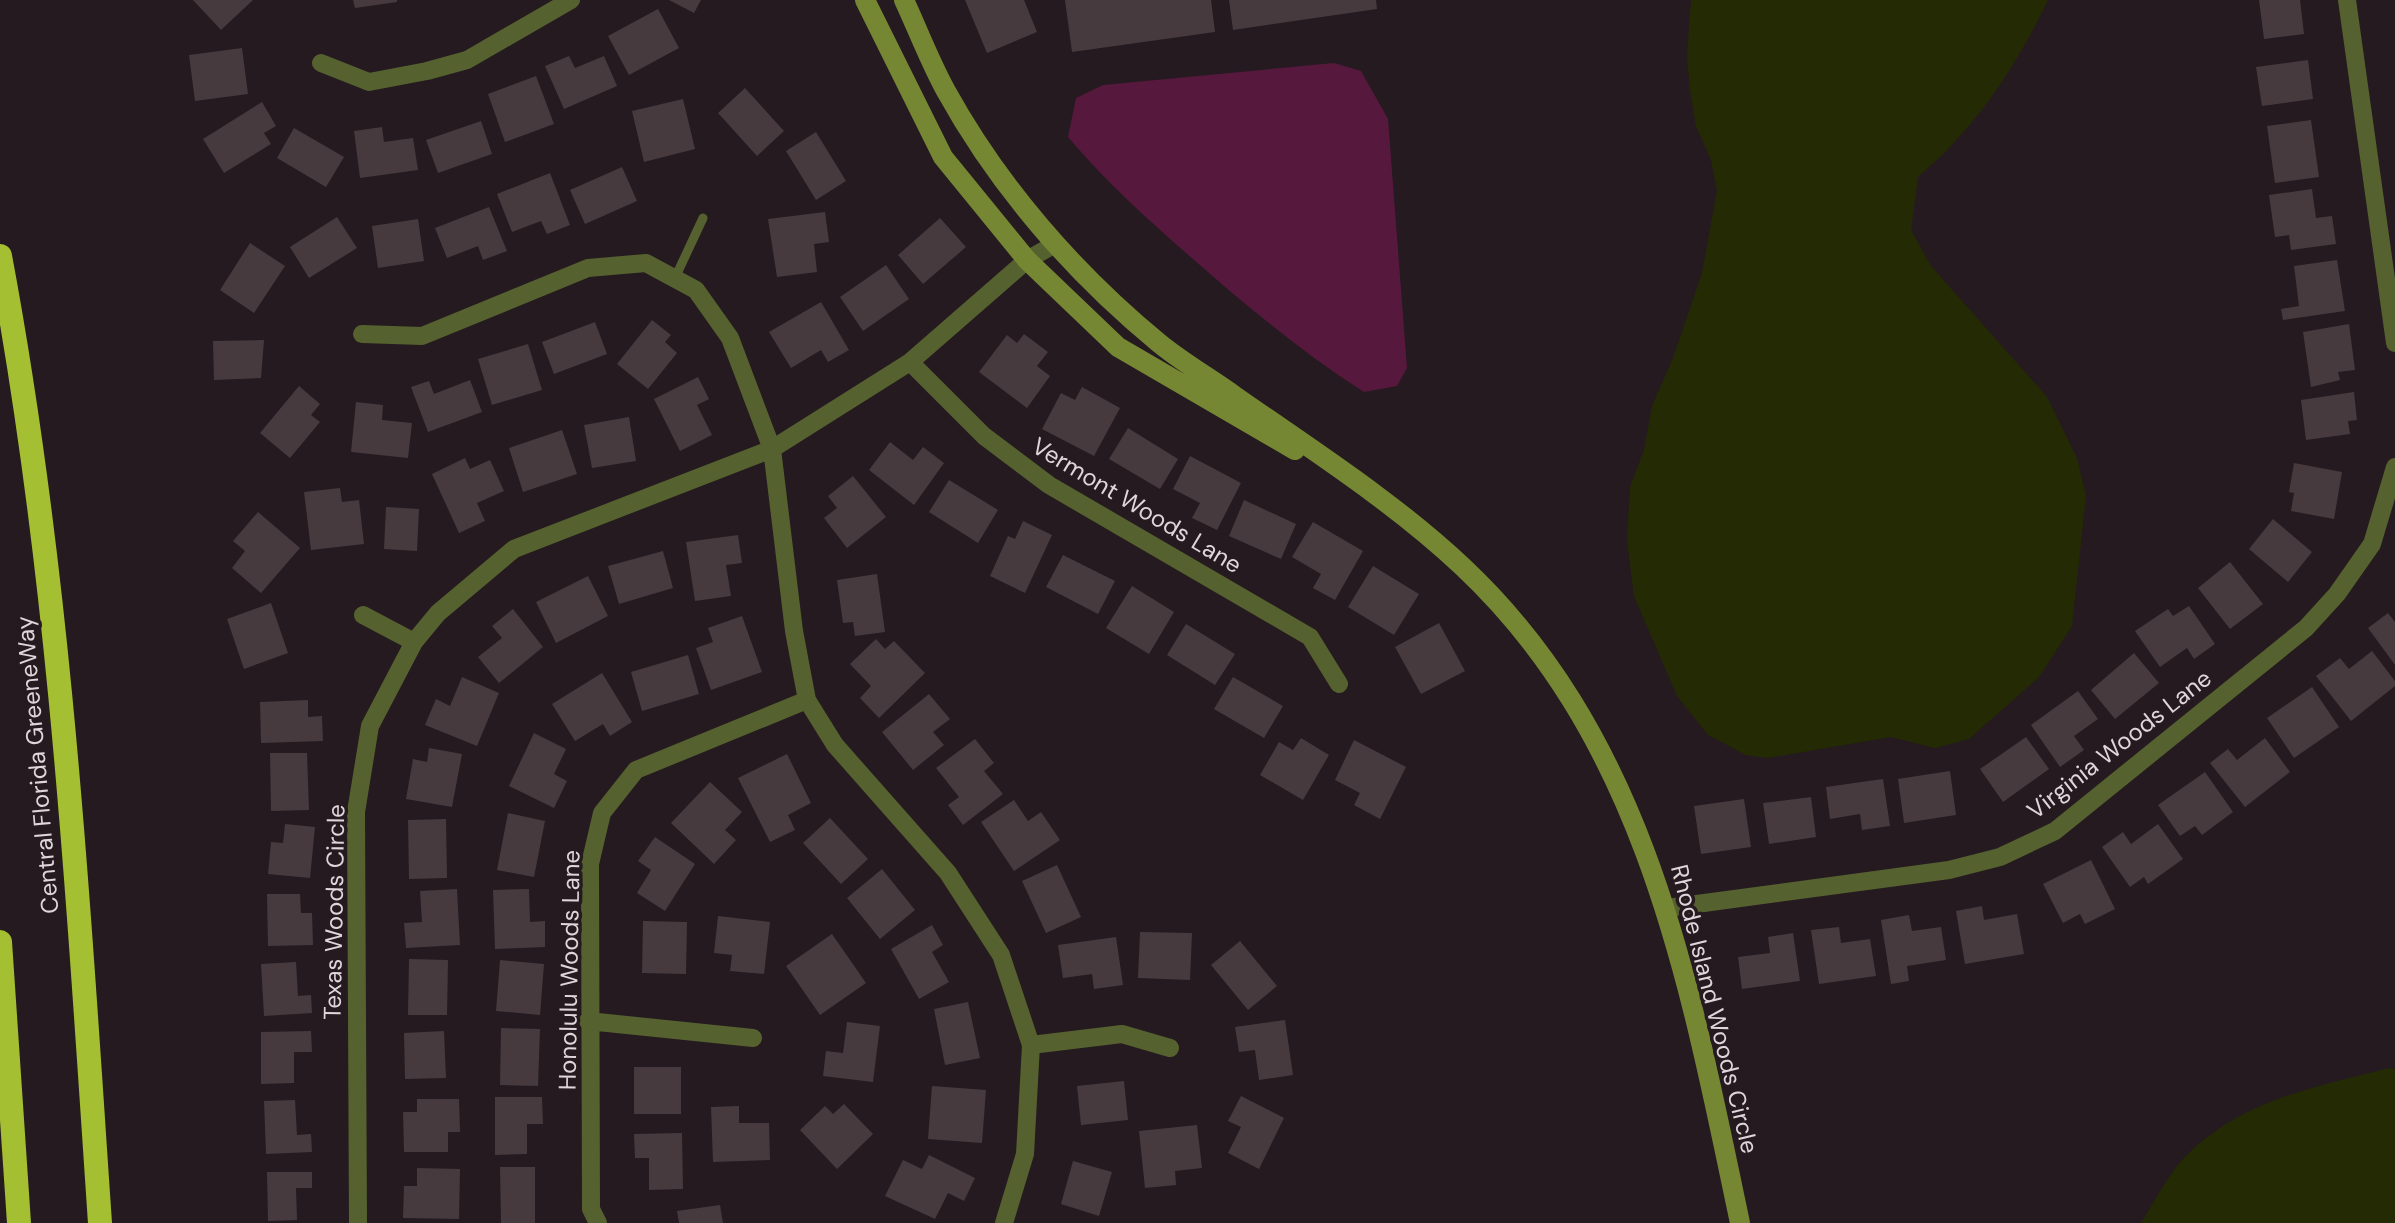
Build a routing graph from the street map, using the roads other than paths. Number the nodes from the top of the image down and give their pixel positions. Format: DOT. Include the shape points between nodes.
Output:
graph roads {
  1 [pos="571,0"];
  2 [pos="865,0"];
  3 [pos="904,0"];
  4 [pos="2347,0"];
  5 [pos="321,63"];
  6 [pos="703,218"];
  7 [pos="1055,244"];
  8 [pos="0,256"];
  9 [pos="1027,260"];
  10 [pos="675,278"];
  11 [pos="362,334"];
  12 [pos="2395,343"];
  13 [pos="910,362"];
  14 [pos="772,449"];
  15 [pos="2395,467"];
  16 [pos="1359,483"];
  17 [pos="363,615"];
  18 [pos="414,642"];
  19 [pos="1339,684"];
  20 [pos="807,700"];
  21 [pos="1667,908"];
  22 [pos="0,942"];
  23 [pos="588,1021"];
  24 [pos="753,1038"];
  25 [pos="1031,1045"];
  26 [pos="1170,1048"];
  27 [pos="19,1223"];
  28 [pos="100,1223"];
  29 [pos="358,1223"];
  30 [pos="598,1223"];
  31 [pos="1004,1223"];
  32 [pos="1740,1223"];
  1 -- 5 [label="street" via="467,60 427,71 369,82"];
  2 -- 9 [label="street, Rhode Island Woods Circle" via="943,157"];
  3 -- 7 [label="street, Rhode Island Woods Circle" via="945,89 988,160"];
  4 -- 12 [label="street"];
  6 -- 10 [label="lane"];
  7 -- 9 [label="street, Texas Woods Circle"];
  7 -- 16 [label="street, Rhode Island Woods Circle" via="1159,343"];
  8 -- 28 [label="highway, Central Florida GreeneWay" via="30,443 65,735"];
  9 -- 13 [label="street, Texas Woods Circle"];
  9 -- 16 [label="street, Rhode Island Woods Circle" via="1118,347 1259,432"];
  10 -- 11 [label="street" via="646,263 588,268 422,336"];
  10 -- 14 [label="street" via="696,290 730,338"];
  13 -- 14 [label="street, Texas Woods Circle"];
  13 -- 19 [label="street, Vermont Woods Lane" via="984,436 1049,485 1310,637"];
  14 -- 18 [label="street, Texas Woods Circle" via="514,549 438,613"];
  14 -- 20 [label="street"];
  15 -- 21 [label="street, Virginia Woods Lane" via="2372,544 2306,628 2055,831 2000,857 1949,870"];
  16 -- 21 [label="street, Rhode Island Woods Circle" via="1463,567 1555,676 1601,750 1643,840"];
  17 -- 18 [label="street"];
  18 -- 29 [label="street, Texas Woods Circle" via="370,726 356,812"];
  20 -- 23 [label="street, Honolulu Woods Lane" via="636,770 602,813 590,864"];
  20 -- 25 [label="street" via="835,745 948,873 1001,955"];
  21 -- 32 [label="street, Rhode Island Woods Circle" via="1704,1049"];
  22 -- 27 [label="highway"];
  23 -- 24 [label="street"];
  23 -- 30 [label="street, Honolulu Woods Lane" via="591,1209"];
  25 -- 26 [label="street" via="1122,1034"];
  25 -- 31 [label="street" via="1025,1154"];
}
